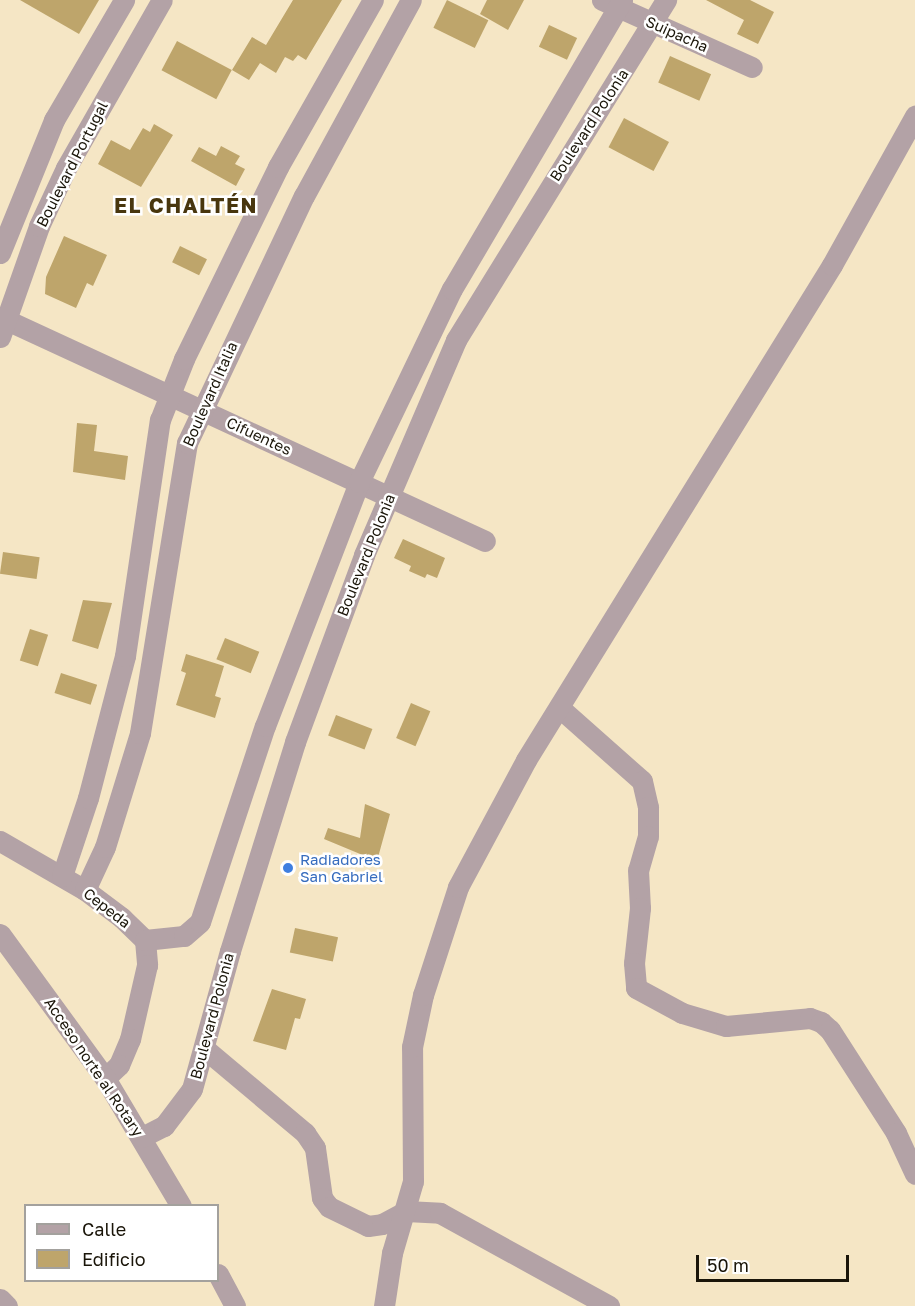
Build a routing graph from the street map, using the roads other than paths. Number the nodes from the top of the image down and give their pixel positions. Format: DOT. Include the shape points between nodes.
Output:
graph roads {
  1 [pos="124,0"];
  2 [pos="162,0"];
  3 [pos="373,0"];
  4 [pos="411,0"];
  5 [pos="666,0"];
  6 [pos="614,2"];
  7 [pos="652,23"];
  8 [pos="752,67"];
  9 [pos="915,116"];
  10 [pos="0,253"];
  11 [pos="1,324"];
  12 [pos="170,393"];
  13 [pos="202,410"];
  14 [pos="359,482"];
  15 [pos="389,496"];
  16 [pos="485,541"];
  17 [pos="561,709"];
  18 [pos="0,841"];
  19 [pos="62,876"];
  20 [pos="85,891"];
  21 [pos="0,934"];
  22 [pos="145,940"];
  23 [pos="205,1049"];
  24 [pos="105,1078"];
  25 [pos="142,1137"];
  26 [pos="915,1174"];
  27 [pos="180,1204"];
  28 [pos="406,1212"];
  29 [pos="219,1276"];
  30 [pos="0,1299"];
  31 [pos="7,1306"];
  32 [pos="235,1306"];
  33 [pos="384,1306"];
  34 [pos="609,1306"];
  1 -- 10 [label="street, Boulevard Portugal" via="54,120"];
  2 -- 11 [label="street, Boulevard Portugal" via="66,168"];
  3 -- 12 [label="street" via="278,167"];
  4 -- 13 [label="street, Boulevard Italia" via="304,196"];
  5 -- 7 [label="street, Boulevard Polonia"];
  6 -- 7 [label="street, Suipacha"];
  6 -- 14 [label="street, Boulevard Polonia" via="452,289"];
  7 -- 8 [label="street, Suipacha"];
  7 -- 15 [label="street, Boulevard Polonia" via="465,323"];
  9 -- 17 [label="street" via="832,265"];
  11 -- 12 [label="street, Cifuentes"];
  12 -- 13 [label="street, Cifuentes"];
  12 -- 19 [label="street" via="155,441 124,656 88,798"];
  13 -- 14 [label="street, Cifuentes"];
  13 -- 20 [label="street, Boulevard Italia" via="182,463 140,733 105,847"];
  14 -- 15 [label="street, Cifuentes"];
  14 -- 22 [label="street, Boulevard Polonia" via="265,726 210,902 200,922 184,936"];
  15 -- 16 [label="street, Cifuentes"];
  15 -- 23 [label="street, Boulevard Polonia" via="295,742 230,951"];
  17 -- 26 [label="street" via="642,781 648,807 648,836 638,870 636,988 682,1013 726,1026 810,1018 821,1022 896,1133"];
  17 -- 28 [label="street" via="485,831 458,887 438,943 412,1047 413,1181"];
  18 -- 19 [label="street, Cepeda"];
  19 -- 20 [label="street, Cepeda"];
  20 -- 22 [label="street, Cepeda"];
  21 -- 24 [label="street, Acceso norte al Rotary"];
  22 -- 24 [label="street" via="147,964 130,1040 119,1065"];
  23 -- 25 [label="street, Boulevard Polonia" via="192,1089 180,1109 164,1126"];
  23 -- 28 [label="street" via="305,1133 315,1149 322,1198 329,1207 368,1226"];
  24 -- 25 [label="street, Acceso norte al Rotary"];
  25 -- 27 [label="street, Acceso norte al Rotary"];
  28 -- 33 [label="street" via="392,1253"];
  28 -- 34 [label="street" via="440,1213 470,1226"];
  29 -- 32 [label="street"];
  30 -- 31 [label="street"];
}
